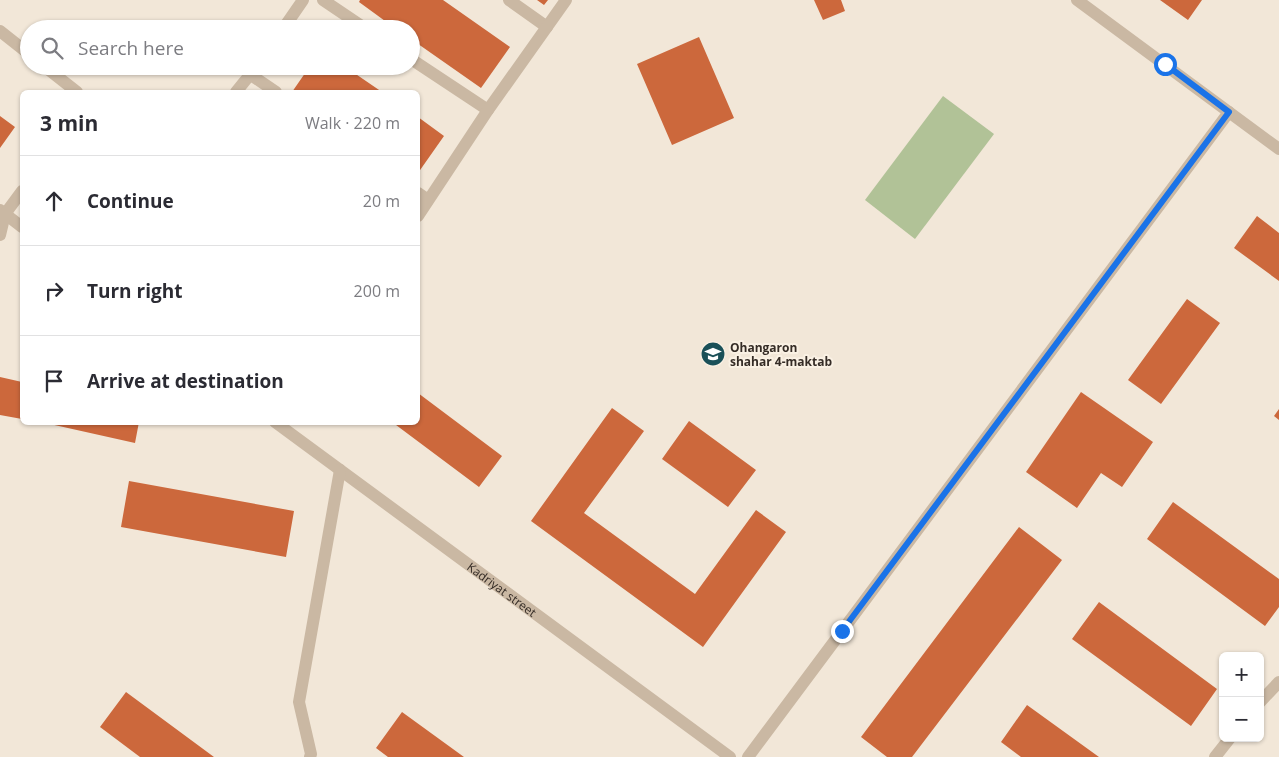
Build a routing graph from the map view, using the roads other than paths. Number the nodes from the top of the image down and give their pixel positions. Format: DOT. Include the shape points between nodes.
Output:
graph roads {
  1 [pos="303,0"];
  2 [pos="323,0"];
  3 [pos="509,0"];
  4 [pos="566,0"];
  5 [pos="1083,2"];
  6 [pos="289,20"];
  7 [pos="353,20"];
  8 [pos="546,27"];
  9 [pos="0,31"];
  10 [pos="20,47"];
  11 [pos="420,65"];
  12 [pos="55,75"];
  13 [pos="250,75"];
  14 [pos="259,75"];
  15 [pos="74,90"];
  16 [pos="238,90"];
  17 [pos="274,90"];
  18 [pos="488,110"];
  19 [pos="1229,112"];
  20 [pos="1279,149"];
  21 [pos="20,193"];
  22 [pos="420,194"];
  23 [pos="428,200"];
  24 [pos="3,212"];
  25 [pos="420,213"];
  26 [pos="20,225"];
  27 [pos="0,235"];
  28 [pos="280,425"];
  29 [pos="340,470"];
  30 [pos="1279,682"];
  31 [pos="1264,698"];
  32 [pos="1227,742"];
  33 [pos="310,757"];
  34 [pos="730,757"];
  35 [pos="748,757"];
  36 [pos="1215,757"];
  1 -- 6 [label="street"];
  2 -- 7 [label="street"];
  3 -- 8 [label="street"];
  4 -- 8 [label="street"];
  5 -- 19 [label="street"];
  8 -- 18 [label="street"];
  9 -- 10 [label="street"];
  11 -- 18 [label="street"];
  12 -- 15 [label="street"];
  13 -- 16 [label="street"];
  14 -- 17 [label="street"];
  18 -- 23 [label="street"];
  19 -- 20 [label="street"];
  19 -- 35 [label="street"];
  21 -- 24 [label="street"];
  22 -- 23 [label="street"];
  23 -- 25 [label="street"];
  24 -- 26 [label="street"];
  24 -- 27 [label="street"];
  28 -- 29 [label="street, Kadriyat street"];
  29 -- 33 [label="street" via="299,702"];
  29 -- 34 [label="street, Kadriyat street"];
  30 -- 31 [label="street"];
  32 -- 36 [label="street"];
}
